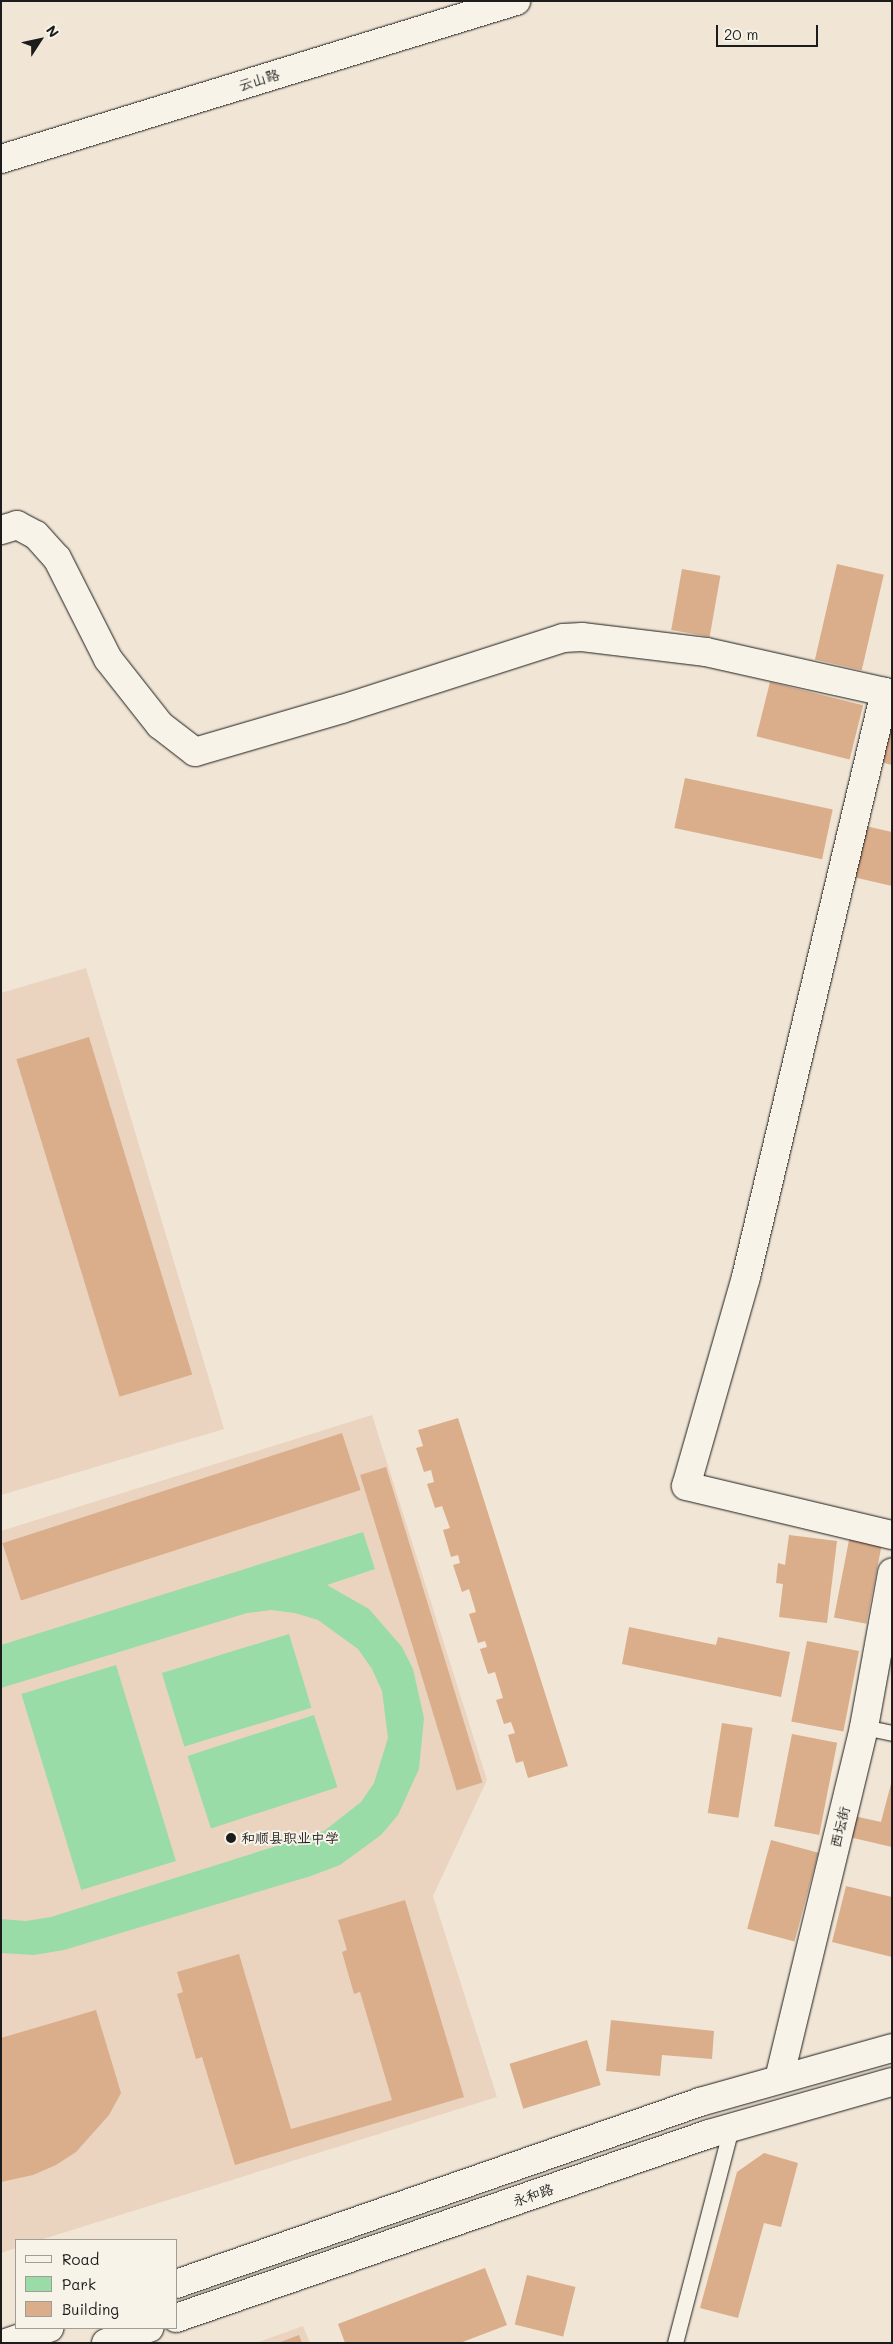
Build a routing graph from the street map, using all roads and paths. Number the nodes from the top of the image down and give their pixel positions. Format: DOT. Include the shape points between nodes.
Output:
graph roads {
  1 [pos="516,1"];
  2 [pos="1,159"];
  3 [pos="1,530"];
  4 [pos="892,1535"];
  5 [pos="892,1572"];
  6 [pos="864,1726"];
  7 [pos="892,1733"];
  8 [pos="892,2048"];
  9 [pos="779,2079"];
  10 [pos="892,2082"];
  11 [pos="731,2128"];
  12 [pos="178,2283"];
  13 [pos="178,2317"];
  14 [pos="46,2329"];
  15 [pos="146,2329"];
  16 [pos="6,2343"];
  17 [pos="106,2343"];
  18 [pos="675,2343"];
  1 -- 2 [label="street, 云山路"];
  3 -- 4 [label="street" via="17,525 36,534 52,552 108,660 160,725 195,752 563,638 582,637 706,652 885,692 746,1277 686,1486"];
  5 -- 6 [label="street, 西坛街"];
  6 -- 7 [label="lane"];
  6 -- 9 [label="street, 西坛街"];
  8 -- 9 [label="street"];
  9 -- 12 [label="street" via="700,2102"];
  10 -- 11 [label="street, 永和路"];
  11 -- 13 [label="street, 永和路"];
  11 -- 18 [label="lane"];
  14 -- 16 [label="street"];
  15 -- 17 [label="street"];
}
